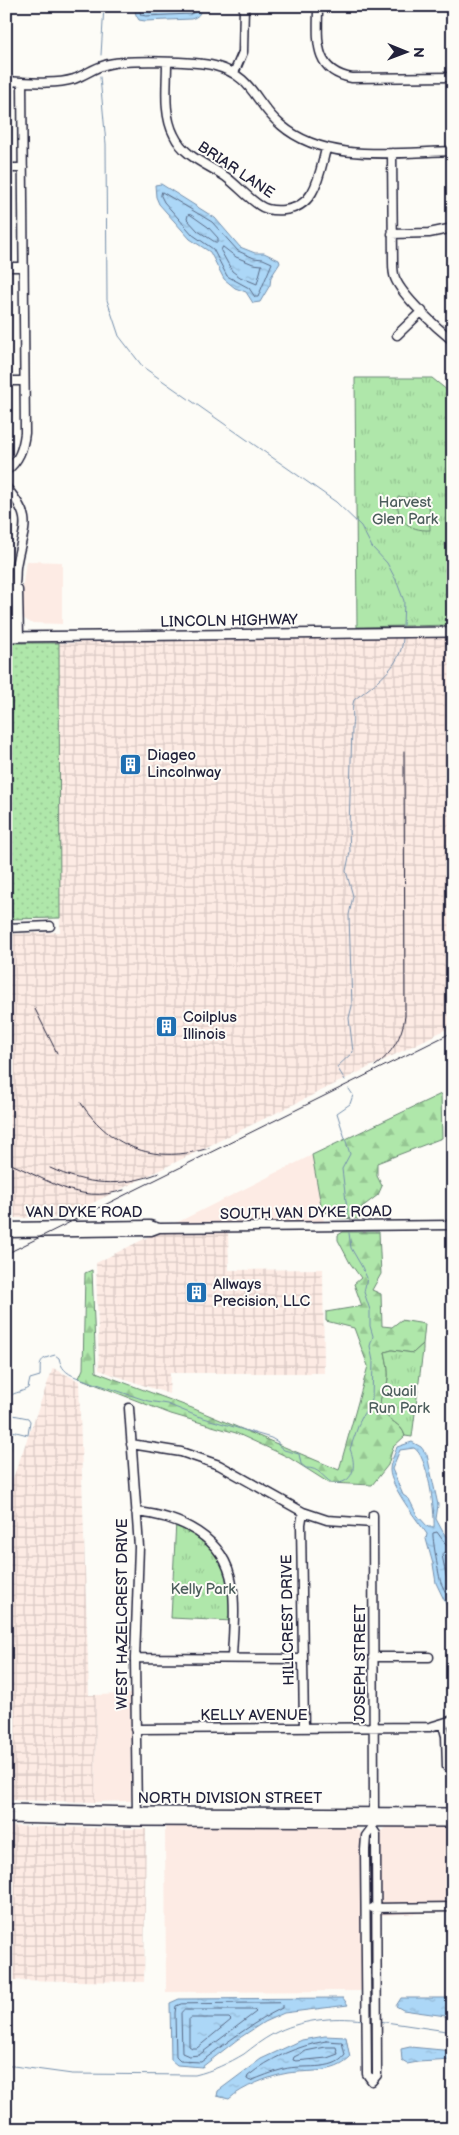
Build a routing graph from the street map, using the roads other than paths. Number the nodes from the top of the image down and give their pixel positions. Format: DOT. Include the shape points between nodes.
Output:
graph roads {
  1 [pos="244,6"];
  2 [pos="318,6"];
  3 [pos="167,63"];
  4 [pos="234,73"];
  5 [pos="453,77"];
  6 [pos="6,82"];
  7 [pos="22,82"];
  8 [pos="326,149"];
  9 [pos="453,151"];
  10 [pos="392,152"];
  11 [pos="6,168"];
  12 [pos="23,168"];
  13 [pos="453,228"];
  14 [pos="392,234"];
  15 [pos="6,267"];
  16 [pos="23,268"];
  17 [pos="422,312"];
  18 [pos="397,335"];
  19 [pos="453,341"];
  20 [pos="24,381"];
  21 [pos="6,382"];
  22 [pos="6,472"];
  23 [pos="6,487"];
  24 [pos="453,632"];
  25 [pos="13,637"];
  26 [pos="50,926"];
  27 [pos="6,928"];
  28 [pos="453,1225"];
  29 [pos="6,1227"];
  30 [pos="159,1228"];
  31 [pos="6,1233"];
  32 [pos="129,1408"];
  33 [pos="131,1444"];
  34 [pos="136,1512"];
  35 [pos="303,1512"];
  36 [pos="429,1656"];
  37 [pos="232,1657"];
  38 [pos="373,1657"];
  39 [pos="135,1658"];
  40 [pos="302,1659"];
  41 [pos="453,1720"];
  42 [pos="443,1725"];
  43 [pos="304,1728"];
  44 [pos="374,1728"];
  45 [pos="135,1729"];
  46 [pos="447,1767"];
  47 [pos="6,1809"];
  48 [pos="453,1812"];
  49 [pos="137,1817"];
  50 [pos="6,1818"];
  51 [pos="373,1821"];
  52 [pos="453,1822"];
  53 [pos="453,1907"];
  54 [pos="366,1908"];
  55 [pos="376,1908"];
  56 [pos="367,1980"];
  57 [pos="376,1980"];
  58 [pos="372,2021"];
  1 -- 4 [label="street" via="243,52"];
  2 -- 5 [label="street" via="319,52 324,63 337,74 352,78"];
  3 -- 4 [label="street" via="198,62"];
  3 -- 7 [label="street" via="120,62 95,68 74,79"];
  3 -- 8 [label="street, BRIAR LANE" via="169,123 178,144 194,159 215,170 268,210 292,210 311,196"];
  4 -- 8 [label="street" via="248,84 280,125 307,142"];
  6 -- 7 [label="street"];
  7 -- 12 [label="street"];
  8 -- 10 [label="street"];
  9 -- 10 [label="street"];
  10 -- 14 [label="street"];
  11 -- 12 [label="street"];
  12 -- 16 [label="street"];
  13 -- 14 [label="street" via="429,233"];
  14 -- 17 [label="street" via="394,277"];
  15 -- 16 [label="street"];
  16 -- 20 [label="street"];
  17 -- 18 [label="street"];
  17 -- 19 [label="street"];
  20 -- 21 [label="street"];
  20 -- 22 [label="street" via="23,445 14,464"];
  23 -- 25 [label="street" via="20,505 25,521 25,535 12,590"];
  24 -- 25 [label="main road, LINCOLN HIGHWAY"];
  26 -- 27 [label="street"];
  28 -- 30 [label="street, SOUTH VAN DYKE ROAD"];
  29 -- 30 [label="street, VAN DYKE ROAD" via="150,1225"];
  30 -- 31 [label="street, VAN DYKE ROAD" via="151,1231"];
  32 -- 33 [label="street, WEST HAZELCREST DRIVE"];
  33 -- 34 [label="street, WEST HAZELCREST DRIVE"];
  33 -- 35 [label="street" via="182,1452 220,1465"];
  34 -- 37 [label="street" via="186,1524 200,1532 221,1556 232,1583"];
  34 -- 39 [label="street, WEST HAZELCREST DRIVE"];
  35 -- 38 [label="street, JOSEPH STREET" via="327,1520 373,1519"];
  35 -- 40 [label="street, HILLCREST DRIVE"];
  36 -- 38 [label="street"];
  37 -- 39 [label="street"];
  37 -- 40 [label="street"];
  38 -- 44 [label="street, JOSEPH STREET"];
  39 -- 45 [label="street, WEST HAZELCREST DRIVE"];
  40 -- 43 [label="street, HILLCREST DRIVE"];
  41 -- 42 [label="street"];
  42 -- 44 [label="street, KELLY AVENUE"];
  42 -- 46 [label="street"];
  43 -- 44 [label="street, KELLY AVENUE"];
  43 -- 45 [label="street, KELLY AVENUE"];
  44 -- 51 [label="street, JOSEPH STREET"];
  45 -- 49 [label="street, WEST HAZELCREST DRIVE"];
  47 -- 49 [label="main road, NORTH DIVISION STREET"];
  48 -- 51 [label="main road, NORTH DIVISION STREET"];
  49 -- 50 [label="main road, NORTH DIVISION STREET"];
  49 -- 51 [label="main road, NORTH DIVISION STREET"];
  51 -- 52 [label="main road, NORTH DIVISION STREET"];
  51 -- 54 [label="street" via="366,1836"];
  51 -- 55 [label="street" via="376,1834"];
  53 -- 55 [label="street"];
  54 -- 55 [label="street"];
  54 -- 56 [label="street"];
  55 -- 57 [label="street"];
  56 -- 57 [label="street"];
  56 -- 58 [label="street"];
  57 -- 58 [label="street"];
  58 -- 58 [label="street" via="367,2074 372,2081 377,2075"];
}
